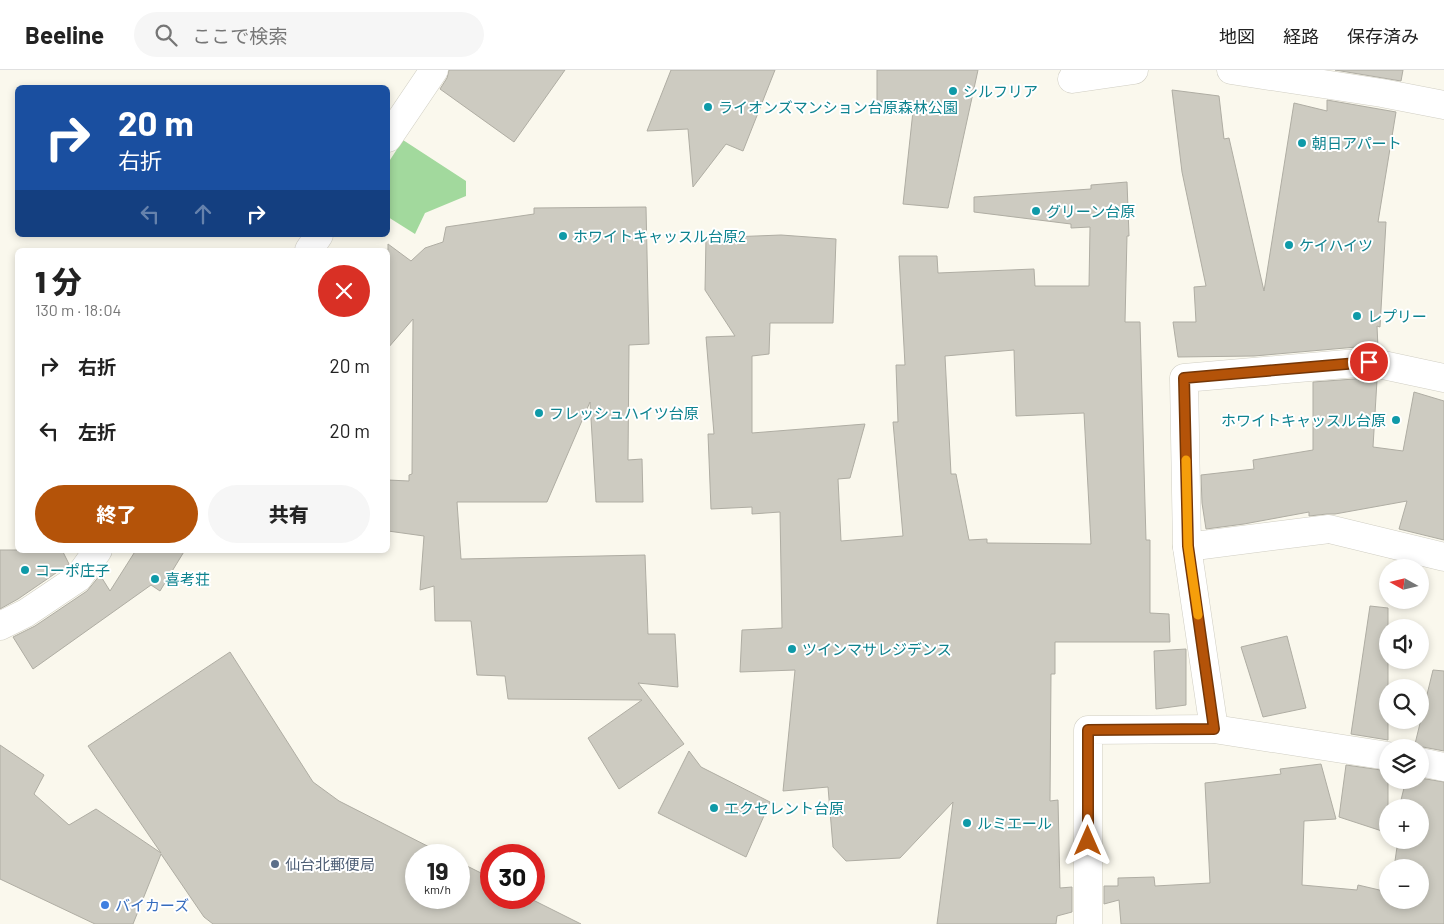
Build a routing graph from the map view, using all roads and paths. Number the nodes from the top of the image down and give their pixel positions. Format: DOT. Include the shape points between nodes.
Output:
graph roads {
  1 [pos="434,70"];
  2 [pos="1134,70"];
  3 [pos="1232,70"];
  4 [pos="1072,79"];
  5 [pos="1444,105"];
  6 [pos="390,135"];
  7 [pos="319,237"];
  8 [pos="310,248"];
  9 [pos="1444,378"];
  10 [pos="1188,546"];
  11 [pos="96,553"];
  12 [pos="1444,557"];
  13 [pos="0,626"];
  14 [pos="1214,729"];
  15 [pos="1379,755"];
  16 [pos="1429,764"];
  17 [pos="1444,767"];
  18 [pos="1088,924"];
  1 -- 6 [label="street"];
  2 -- 4 [label="street"];
  3 -- 5 [label="street"];
  7 -- 8 [label="street"];
  9 -- 10 [label="street" via="1369,362 1184,378"];
  10 -- 12 [label="street" via="1329,530"];
  10 -- 14 [label="street"];
  11 -- 13 [label="street" via="78,578 26,613"];
  14 -- 15 [label="street"];
  14 -- 18 [label="street" via="1088,730"];
  16 -- 17 [label="street"];
}
